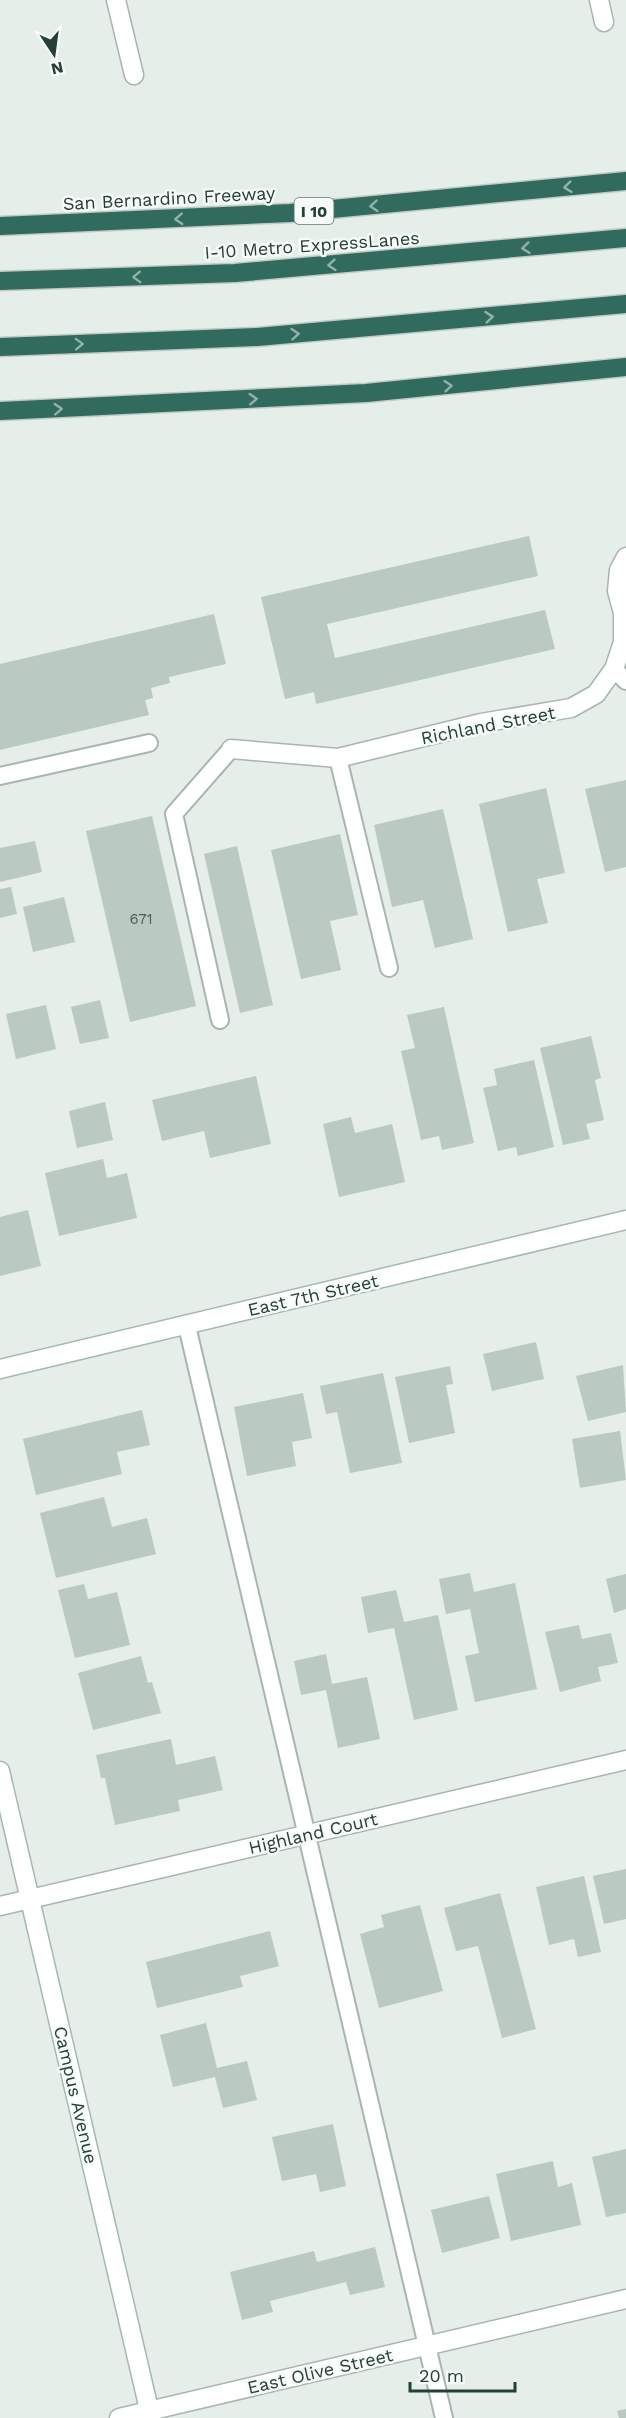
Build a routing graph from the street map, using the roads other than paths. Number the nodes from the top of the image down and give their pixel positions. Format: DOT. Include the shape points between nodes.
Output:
graph roads {
  1 [pos="116,0"];
  2 [pos="598,0"];
  3 [pos="604,22"];
  4 [pos="134,75"];
  5 [pos="626,181"];
  6 [pos="0,226"];
  7 [pos="626,238"];
  8 [pos="0,281"];
  9 [pos="626,304"];
  10 [pos="0,347"];
  11 [pos="626,367"];
  12 [pos="0,411"];
  13 [pos="626,557"];
  14 [pos="620,675"];
  15 [pos="149,743"];
  16 [pos="231,749"];
  17 [pos="338,758"];
  18 [pos="0,776"];
  19 [pos="388,968"];
  20 [pos="220,1020"];
  21 [pos="626,1221"];
  22 [pos="186,1326"];
  23 [pos="0,1369"];
  24 [pos="626,1760"];
  25 [pos="0,1772"];
  26 [pos="307,1834"];
  27 [pos="30,1899"];
  28 [pos="0,1906"];
  29 [pos="626,2299"];
  30 [pos="428,2346"];
  31 [pos="150,2414"];
  32 [pos="118,2418"];
  33 [pos="444,2418"];
  1 -- 4 [label="street"];
  2 -- 3 [label="street"];
  5 -- 6 [label="highway, San Bernardino Freeway / I 10, one-way" via="290,213"];
  7 -- 8 [label="highway, I-10 Metro ExpressLanes, one-way" via="235,273"];
  10 -- 9 [label="highway, one-way" via="257,337"];
  12 -- 11 [label="highway, one-way" via="366,393"];
  13 -- 14 [label="street, Richland Street" via="619,570 623,613"];
  14 -- 17 [label="street, Richland Street" via="571,708 481,723"];
  15 -- 18 [label="lane"];
  16 -- 17 [label="street, Richland Street"];
  16 -- 20 [label="lane" via="174,814"];
  17 -- 19 [label="lane"];
  21 -- 22 [label="street, East 7th Street"];
  22 -- 23 [label="street, East 7th Street"];
  22 -- 26 [label="lane"];
  24 -- 26 [label="street, Highland Court"];
  25 -- 27 [label="street, Campus Avenue"];
  26 -- 27 [label="street, Highland Court"];
  26 -- 30 [label="lane"];
  27 -- 28 [label="street, Highland Court"];
  27 -- 31 [label="street, Campus Avenue"];
  29 -- 30 [label="street, East Olive Street"];
  30 -- 31 [label="street, East Olive Street"];
  30 -- 33 [label="lane"];
  31 -- 32 [label="street, East Olive Street"];
}
